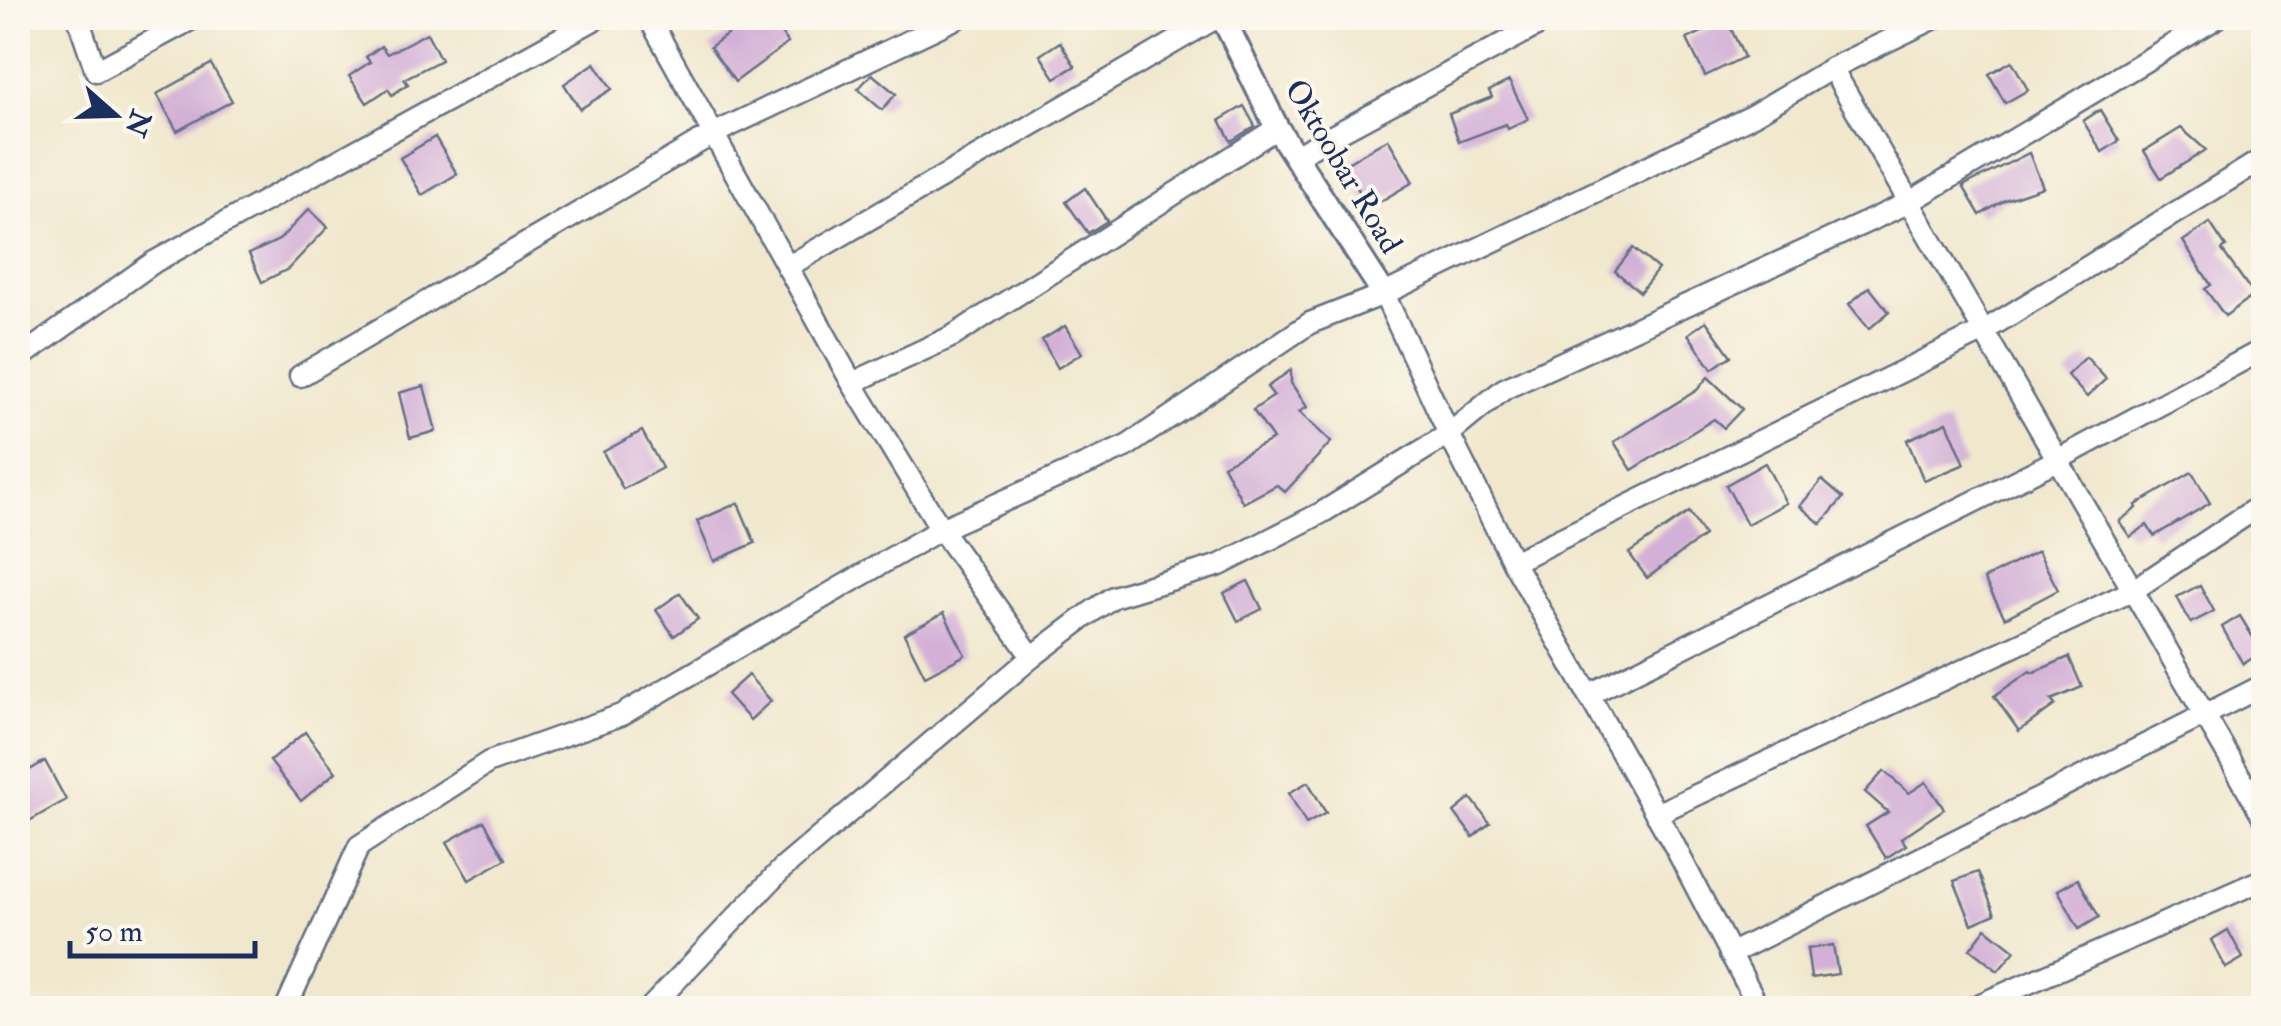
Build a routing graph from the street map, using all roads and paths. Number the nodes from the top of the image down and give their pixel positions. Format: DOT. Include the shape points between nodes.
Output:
graph roads {
  1 [pos="78,18"];
  2 [pos="194,18"];
  3 [pos="597,18"];
  4 [pos="649,18"];
  5 [pos="957,18"];
  6 [pos="1219,18"];
  7 [pos="1552,18"];
  8 [pos="1935,18"];
  9 [pos="2217,18"];
  10 [pos="1832,68"];
  11 [pos="1278,128"];
  12 [pos="714,134"];
  13 [pos="1295,156"];
  14 [pos="2264,158"];
  15 [pos="1908,203"];
  16 [pos="788,267"];
  17 [pos="1384,294"];
  18 [pos="1982,332"];
  19 [pos="2264,349"];
  20 [pos="18,359"];
  21 [pos="300,376"];
  22 [pos="852,383"];
  23 [pos="1450,434"];
  24 [pos="2057,460"];
  25 [pos="2264,503"];
  26 [pos="941,529"];
  27 [pos="1514,562"];
  28 [pos="2132,591"];
  29 [pos="1032,657"];
  30 [pos="2264,685"];
  31 [pos="1588,695"];
  32 [pos="2205,716"];
  33 [pos="1656,814"];
  34 [pos="2264,818"];
  35 [pos="2264,879"];
  36 [pos="1730,954"];
  37 [pos="286,1008"];
  38 [pos="650,1008"];
  39 [pos="1759,1008"];
  40 [pos="1972,1008"];
  1 -- 2 [label="street" via="96,71"];
  3 -- 20 [label="street" via="154,262"];
  4 -- 12 [label="street"];
  5 -- 12 [label="street"];
  6 -- 11 [label="street, Oktoobar Road"];
  6 -- 16 [label="street"];
  7 -- 13 [label="street"];
  8 -- 10 [label="street"];
  9 -- 15 [label="street"];
  10 -- 15 [label="street"];
  10 -- 17 [label="street" via="1748,118"];
  11 -- 13 [label="street, Oktoobar Road"];
  11 -- 22 [label="street" via="953,336"];
  12 -- 16 [label="street"];
  12 -- 21 [label="street"];
  13 -- 17 [label="street, Oktoobar Road"];
  14 -- 18 [label="street"];
  15 -- 18 [label="street"];
  15 -- 23 [label="street" via="1504,389"];
  16 -- 22 [label="street"];
  17 -- 23 [label="street"];
  17 -- 26 [label="street" via="1310,322 1127,446"];
  18 -- 24 [label="street"];
  18 -- 27 [label="street"];
  19 -- 24 [label="street"];
  22 -- 26 [label="street"];
  23 -- 27 [label="street"];
  23 -- 29 [label="street" via="1220,566 1112,597"];
  24 -- 28 [label="street"];
  24 -- 31 [label="street"];
  25 -- 28 [label="street"];
  26 -- 29 [label="street"];
  26 -- 37 [label="street" via="621,715 489,762 359,846"];
  27 -- 31 [label="street"];
  28 -- 32 [label="street"];
  28 -- 33 [label="street"];
  29 -- 38 [label="street" via="782,870"];
  30 -- 32 [label="street"];
  31 -- 33 [label="street"];
  32 -- 34 [label="street"];
  32 -- 36 [label="street"];
  33 -- 36 [label="street"];
  35 -- 40 [label="street"];
  36 -- 39 [label="street"];
}
